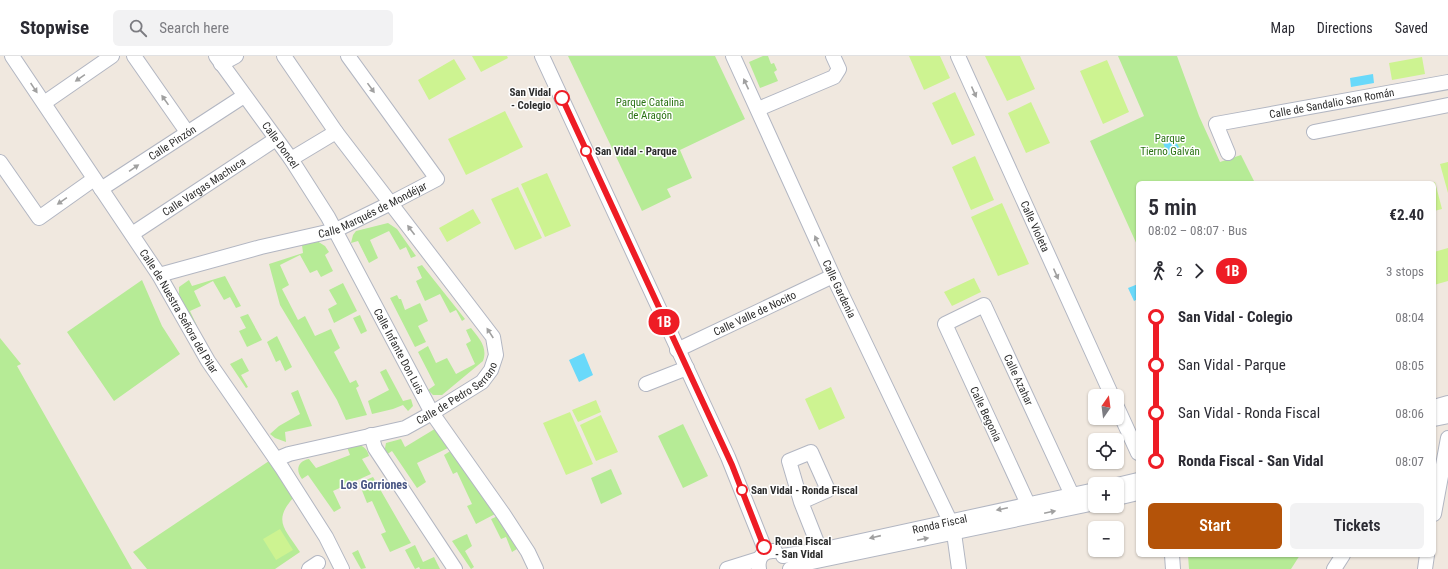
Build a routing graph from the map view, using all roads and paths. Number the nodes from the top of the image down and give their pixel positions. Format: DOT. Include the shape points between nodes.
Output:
graph roads {
  1 [pos="12,56"];
  2 [pos="112,56"];
  3 [pos="134,56"];
  4 [pos="236,56"];
  5 [pos="284,56"];
  6 [pos="348,56"];
  7 [pos="542,56"];
  8 [pos="732,56"];
  9 [pos="833,56"];
  10 [pos="958,56"];
  11 [pos="219,60"];
  12 [pos="1448,82"];
  13 [pos="244,96"];
  14 [pos="44,104"];
  15 [pos="1448,105"];
  16 [pos="758,109"];
  17 [pos="187,132"];
  18 [pos="336,132"];
  19 [pos="1314,132"];
  20 [pos="276,139"];
  21 [pos="1228,153"];
  22 [pos="291,160"];
  23 [pos="0,162"];
  24 [pos="98,184"];
  25 [pos="391,203"];
  26 [pos="336,230"];
  27 [pos="132,234"];
  28 [pos="159,275"];
  29 [pos="833,276"];
  30 [pos="945,324"];
  31 [pos="677,350"];
  32 [pos="687,368"];
  33 [pos="646,384"];
  34 [pos="1109,389"];
  35 [pos="1436,408"];
  36 [pos="432,413"];
  37 [pos="1445,415"];
  38 [pos="1124,423"];
  39 [pos="371,435"];
  40 [pos="1448,438"];
  41 [pos="1136,450"];
  42 [pos="277,459"];
  43 [pos="1136,480"];
  44 [pos="1124,483"];
  45 [pos="1088,492"];
  46 [pos="1136,493"];
  47 [pos="1072,495"];
  48 [pos="1124,496"];
  49 [pos="800,502"];
  50 [pos="1436,502"];
  51 [pos="1028,504"];
  52 [pos="1088,504"];
  53 [pos="952,527"];
  54 [pos="820,550"];
  55 [pos="1172,557"];
  56 [pos="1342,557"];
  57 [pos="1427,557"];
  58 [pos="761,560"];
  59 [pos="785,562"];
  60 [pos="342,569"];
  61 [pos="455,569"];
  62 [pos="536,569"];
  63 [pos="727,569"];
  64 [pos="790,569"];
  65 [pos="959,569"];
  66 [pos="1174,569"];
  67 [pos="1334,569"];
  68 [pos="1425,569"];
  1 -- 14 [label="street, Calle de Nuestra Señora del Pilar, one-way"];
  2 -- 14 [label="street, one-way"];
  17 -- 3 [label="street, one-way"];
  4 -- 11 [label="street, Calle Doncel"];
  5 -- 18 [label="street, Calle de Pedro Serrano"];
  6 -- 25 [label="street, Calle Marqués de Mondéjar, one-way" via="437,179"];
  7 -- 31 [label="street"];
  16 -- 8 [label="street, Calle Gardenia, one-way"];
  9 -- 16 [label="street" via="839,69 834,76"];
  10 -- 34 [label="street, Calle Violeta, one-way"];
  11 -- 13 [label="street, Calle Doncel"];
  12 -- 21 [label="street, Calle de Sandalio San Román" via="1216,124"];
  13 -- 17 [label="street, Calle Pinzón"];
  13 -- 20 [label="street, Calle Doncel"];
  14 -- 24 [label="street, Calle de Nuestra Señora del Pilar"];
  15 -- 19 [label="street"];
  29 -- 16 [label="street, Calle Gardenia, one-way"];
  24 -- 17 [label="street, Calle Pinzón, one-way"];
  18 -- 22 [label="street"];
  18 -- 25 [label="street, Calle de Pedro Serrano"];
  20 -- 22 [label="street, Calle Doncel"];
  20 -- 27 [label="street, Calle Vargas Machuca"];
  22 -- 26 [label="street, Calle Doncel"];
  24 -- 23 [label="street, Calle Pinzón, one-way" via="39,218"];
  24 -- 27 [label="street, Calle de Nuestra Señora del Pilar"];
  25 -- 26 [label="street, Calle Marqués de Mondéjar"];
  36 -- 25 [label="street, Calle de Pedro Serrano, one-way" via="482,382 491,370 496,355 493,337"];
  26 -- 28 [label="street, Calle Marqués de Mondéjar" via="261,247"];
  26 -- 36 [label="street, Calle Infante Don Luis"];
  27 -- 28 [label="street, Calle de Nuestra Señora del Pilar"];
  28 -- 42 [label="street, Calle de Nuestra Señora del Pilar" via="208,361"];
  29 -- 31 [label="street, Calle Valle de Nocito"];
  29 -- 53 [label="street, Calle Gardenia"];
  30 -- 47 [label="street, Calle Azahar" via="984,305"];
  30 -- 51 [label="street, Calle Begonia"];
  31 -- 32 [label="street"];
  32 -- 33 [label="street"];
  32 -- 58 [label="street" via="735,473"];
  35 -- 37 [label="street"];
  36 -- 39 [label="street, Calle de Pedro Serrano" via="405,428"];
  36 -- 62 [label="street, Calle Infante Don Luis" via="520,539"];
  38 -- 41 [label="street"];
  39 -- 42 [label="street, Calle de Pedro Serrano"];
  39 -- 61 [label="street" via="375,448"];
  40 -- 50 [label="street"];
  42 -- 60 [label="street, Calle de Nuestra Señora del Pilar" via="326,537"];
  43 -- 44 [label="street"];
  45 -- 47 [label="street, Ronda Fiscal"];
  46 -- 48 [label="street"];
  47 -- 51 [label="street, Ronda Fiscal"];
  49 -- 54 [label="street"];
  51 -- 53 [label="street, Ronda Fiscal, one-way"];
  53 -- 52 [label="street, Ronda Fiscal, one-way"];
  53 -- 54 [label="street, Ronda Fiscal, one-way"];
  64 -- 53 [label="street, Ronda Fiscal, one-way"];
  53 -- 65 [label="street, Calle Gardenia"];
  54 -- 59 [label="street, Ronda Fiscal"];
  55 -- 66 [label="street"];
  56 -- 67 [label="street"];
  57 -- 68 [label="street"];
  58 -- 59 [label="street, Ronda Fiscal" via="775,551"];
  58 -- 63 [label="street"];
}
